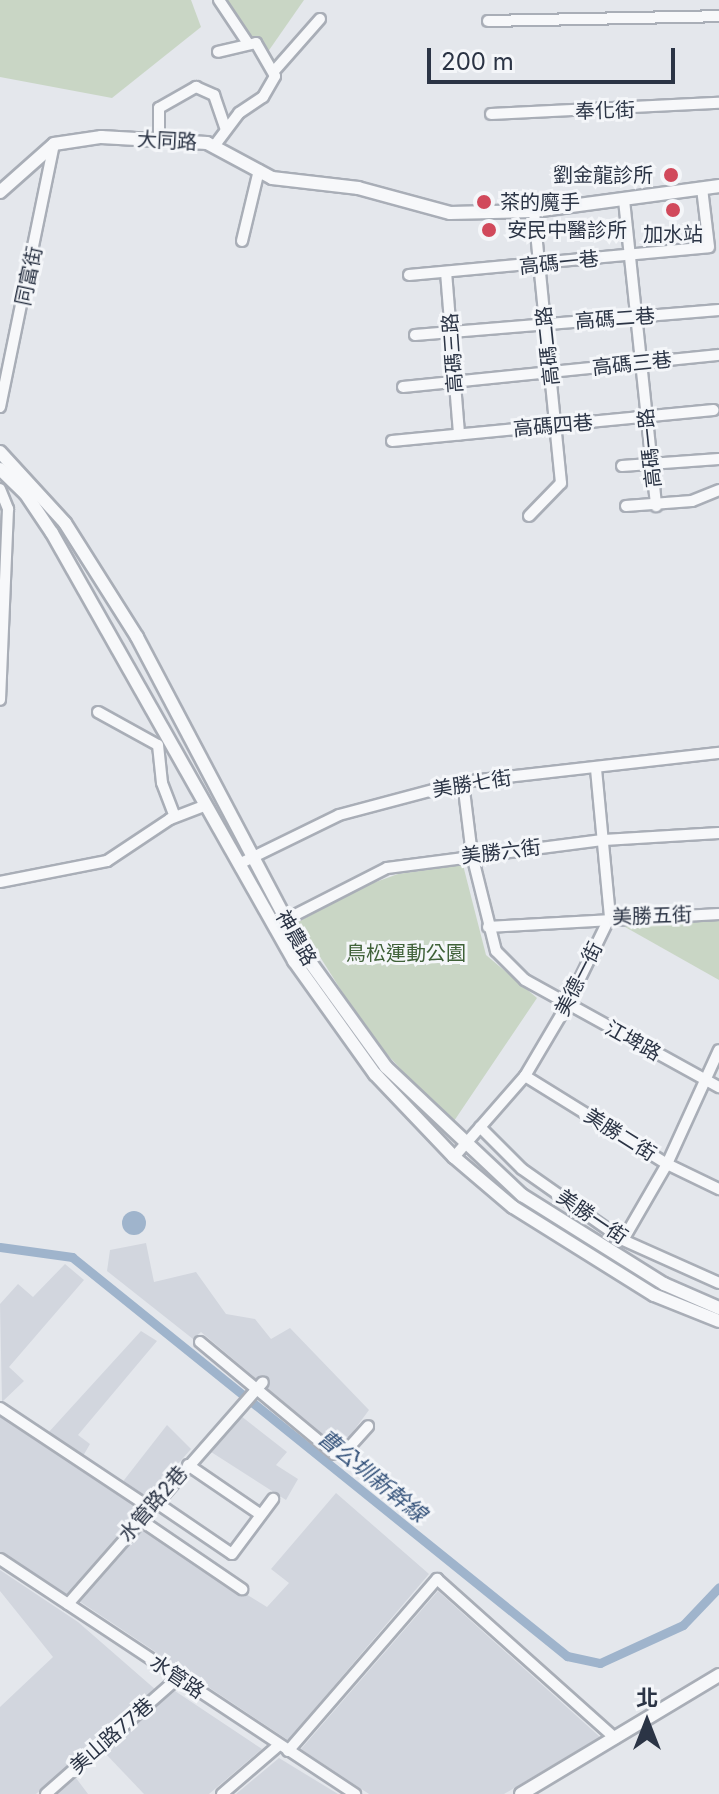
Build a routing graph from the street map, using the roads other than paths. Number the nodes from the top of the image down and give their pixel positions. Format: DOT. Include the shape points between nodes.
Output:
graph roads {
  1 [pos="219,0"];
  2 [pos="719,16"];
  3 [pos="320,19"];
  4 [pos="488,21"];
  5 [pos="247,42"];
  6 [pos="218,52"];
  7 [pos="275,70"];
  8 [pos="719,103"];
  9 [pos="491,114"];
  10 [pos="226,129"];
  11 [pos="159,140"];
  12 [pos="54,144"];
  13 [pos="215,145"];
  14 [pos="259,170"];
  15 [pos="719,186"];
  16 [pos="702,188"];
  17 [pos="1,190"];
  18 [pos="624,200"];
  19 [pos="534,211"];
  20 [pos="242,241"];
  21 [pos="631,256"];
  22 [pos="540,266"];
  23 [pos="446,272"];
  24 [pos="409,275"];
  25 [pos="719,310"];
  26 [pos="636,318"];
  27 [pos="546,323"];
  28 [pos="451,331"];
  29 [pos="415,335"];
  30 [pos="719,355"];
  31 [pos="641,362"];
  32 [pos="551,373"];
  33 [pos="455,382"];
  34 [pos="403,387"];
  35 [pos="0,407"];
  36 [pos="714,410"];
  37 [pos="647,417"];
  38 [pos="557,427"];
  39 [pos="459,434"];
  40 [pos="392,441"];
  41 [pos="0,452"];
  42 [pos="719,459"];
  43 [pos="652,465"];
  44 [pos="622,466"];
  45 [pos="0,469"];
  46 [pos="0,489"];
  47 [pos="719,490"];
  48 [pos="626,506"];
  49 [pos="656,506"];
  50 [pos="529,516"];
  51 [pos="0,700"];
  52 [pos="98,712"];
  53 [pos="719,753"];
  54 [pos="596,768"];
  55 [pos="463,782"];
  56 [pos="206,805"];
  57 [pos="175,817"];
  58 [pos="719,833"];
  59 [pos="604,840"];
  60 [pos="472,855"];
  61 [pos="244,860"];
  62 [pos="0,882"];
  63 [pos="719,914"];
  64 [pos="295,915"];
  65 [pos="610,917"];
  66 [pos="488,927"];
  67 [pos="567,1005"];
  68 [pos="719,1050"];
  69 [pos="525,1076"];
  70 [pos="705,1080"];
  71 [pos="719,1087"];
  72 [pos="480,1127"];
  73 [pos="465,1146"];
  74 [pos="454,1157"];
  75 [pos="667,1164"];
  76 [pos="719,1189"];
  77 [pos="623,1240"];
  78 [pos="719,1283"];
  79 [pos="719,1308"];
  80 [pos="719,1321"];
  81 [pos="200,1342"];
  82 [pos="259,1388"];
  83 [pos="0,1408"];
  84 [pos="368,1426"];
  85 [pos="188,1465"];
  86 [pos="273,1499"];
  87 [pos="152,1504"];
  88 [pos="261,1515"];
  89 [pos="139,1519"];
  90 [pos="0,1559"];
  91 [pos="242,1589"];
  92 [pos="68,1604"];
  93 [pos="719,1675"];
  94 [pos="178,1678"];
  95 [pos="615,1738"];
  96 [pos="284,1748"];
  97 [pos="46,1794"];
  98 [pos="222,1794"];
  99 [pos="355,1794"];
  100 [pos="521,1794"];
  1 -- 5 [label="street"];
  2 -- 4 [label="street"];
  3 -- 7 [label="street"];
  5 -- 6 [label="street"];
  5 -- 7 [label="street" via="256,43"];
  7 -- 10 [label="street" via="263,97"];
  8 -- 9 [label="street, 奉化街"];
  10 -- 11 [label="street" via="214,95 196,87 159,108"];
  10 -- 13 [label="street"];
  11 -- 12 [label="street, 大同路" via="101,137"];
  11 -- 13 [label="street, 大同路"];
  12 -- 17 [label="street"];
  12 -- 35 [label="street, 同富街"];
  13 -- 14 [label="street, 大同路"];
  14 -- 19 [label="street, 大同路" via="287,182 335,184 450,213"];
  14 -- 20 [label="street"];
  15 -- 16 [label="street, 大同路"];
  16 -- 18 [label="street, 大同路"];
  16 -- 21 [label="street, 高碼一巷" via="709,247"];
  18 -- 19 [label="street, 大同路"];
  18 -- 21 [label="street, 高碼一路"];
  19 -- 22 [label="street, 高碼二路"];
  21 -- 22 [label="street, 高碼一巷"];
  21 -- 26 [label="street, 高碼一路"];
  22 -- 23 [label="street, 高碼一巷"];
  22 -- 27 [label="street, 高碼二路"];
  23 -- 24 [label="street, 高碼一巷"];
  23 -- 28 [label="street, 高碼三路"];
  25 -- 26 [label="street, 高碼二巷"];
  26 -- 27 [label="street, 高碼二巷"];
  26 -- 31 [label="street, 高碼一路"];
  27 -- 28 [label="street, 高碼二巷"];
  27 -- 32 [label="street, 高碼二路"];
  28 -- 29 [label="street, 高碼二巷"];
  28 -- 33 [label="street, 高碼三路"];
  30 -- 31 [label="street, 高碼三巷"];
  31 -- 32 [label="street, 高碼三巷"];
  31 -- 37 [label="street, 高碼一路"];
  32 -- 33 [label="street, 高碼三巷"];
  32 -- 38 [label="street, 高碼二路"];
  33 -- 34 [label="street, 高碼三巷"];
  33 -- 39 [label="street, 高碼三路"];
  36 -- 37 [label="street, 高碼四巷"];
  37 -- 38 [label="street, 高碼四巷"];
  37 -- 43 [label="street, 高碼一路"];
  38 -- 39 [label="street, 高碼四巷"];
  38 -- 50 [label="street, 高碼二路" via="561,483"];
  39 -- 40 [label="street, 高碼四巷"];
  41 -- 61 [label="street, 神農路" via="65,523 137,637"];
  42 -- 43 [label="street"];
  43 -- 44 [label="street"];
  43 -- 49 [label="street, 高碼一路"];
  45 -- 56 [label="street, 神農路" via="25,493 52,533"];
  46 -- 51 [label="street" via="8,509"];
  47 -- 49 [label="street" via="692,501"];
  48 -- 49 [label="street"];
  52 -- 57 [label="street" via="158,745 162,783"];
  53 -- 54 [label="street, 美勝七街"];
  54 -- 55 [label="street, 美勝七街"];
  54 -- 59 [label="street, 美德一街"];
  55 -- 60 [label="street, 江埤路"];
  55 -- 61 [label="street, 美勝七街" via="339,815"];
  56 -- 57 [label="street"];
  56 -- 61 [label="street, 神農路"];
  57 -- 62 [label="street" via="107,861"];
  58 -- 59 [label="street, 美勝六街"];
  59 -- 60 [label="street, 美勝六街"];
  59 -- 65 [label="street, 美德一街"];
  60 -- 64 [label="street, 美勝六街" via="387,868"];
  60 -- 66 [label="street, 江埤路"];
  61 -- 73 [label="street, 神農路" via="354,1026 386,1067"];
  61 -- 74 [label="street, 神農路" via="344,1034"];
  63 -- 65 [label="street, 美勝五街"];
  65 -- 66 [label="street, 美勝五街"];
  65 -- 67 [label="street, 美德一街"];
  66 -- 67 [label="street, 江埤路" via="496,951 509,964"];
  67 -- 69 [label="street, 美德一街"];
  67 -- 70 [label="street, 江埤路"];
  68 -- 70 [label="street"];
  69 -- 72 [label="street, 美德一街"];
  69 -- 75 [label="street, 美勝二街"];
  70 -- 71 [label="street, 江埤路"];
  70 -- 75 [label="street"];
  72 -- 73 [label="street, 美德一街"];
  72 -- 77 [label="street, 美勝一街" via="522,1169"];
  73 -- 74 [label="street, 美德一街"];
  73 -- 79 [label="street, 神農路" via="522,1195 591,1241 664,1284"];
  74 -- 80 [label="street, 神農路" via="582,1254 654,1295"];
  75 -- 76 [label="street, 美勝二街"];
  75 -- 77 [label="street"];
  77 -- 78 [label="street, 美勝一街"];
  81 -- 82 [label="street"];
  82 -- 84 [label="street" via="335,1454 344,1453"];
  82 -- 85 [label="street, 水管路2巷"];
  83 -- 87 [label="street"];
  85 -- 87 [label="street, 水管路2巷"];
  85 -- 88 [label="street"];
  86 -- 88 [label="street"];
  87 -- 88 [label="street" via="232,1554"];
  87 -- 89 [label="street, 水管路2巷"];
  89 -- 91 [label="street"];
  89 -- 92 [label="street, 水管路2巷"];
  90 -- 92 [label="street, 水管路"];
  92 -- 94 [label="street, 水管路"];
  93 -- 95 [label="street"];
  94 -- 96 [label="street, 水管路"];
  94 -- 97 [label="street, 美山路77巷"];
  95 -- 96 [label="street" via="437,1579"];
  95 -- 100 [label="street"];
  96 -- 98 [label="street"];
  96 -- 99 [label="street, 水管路"];
}
